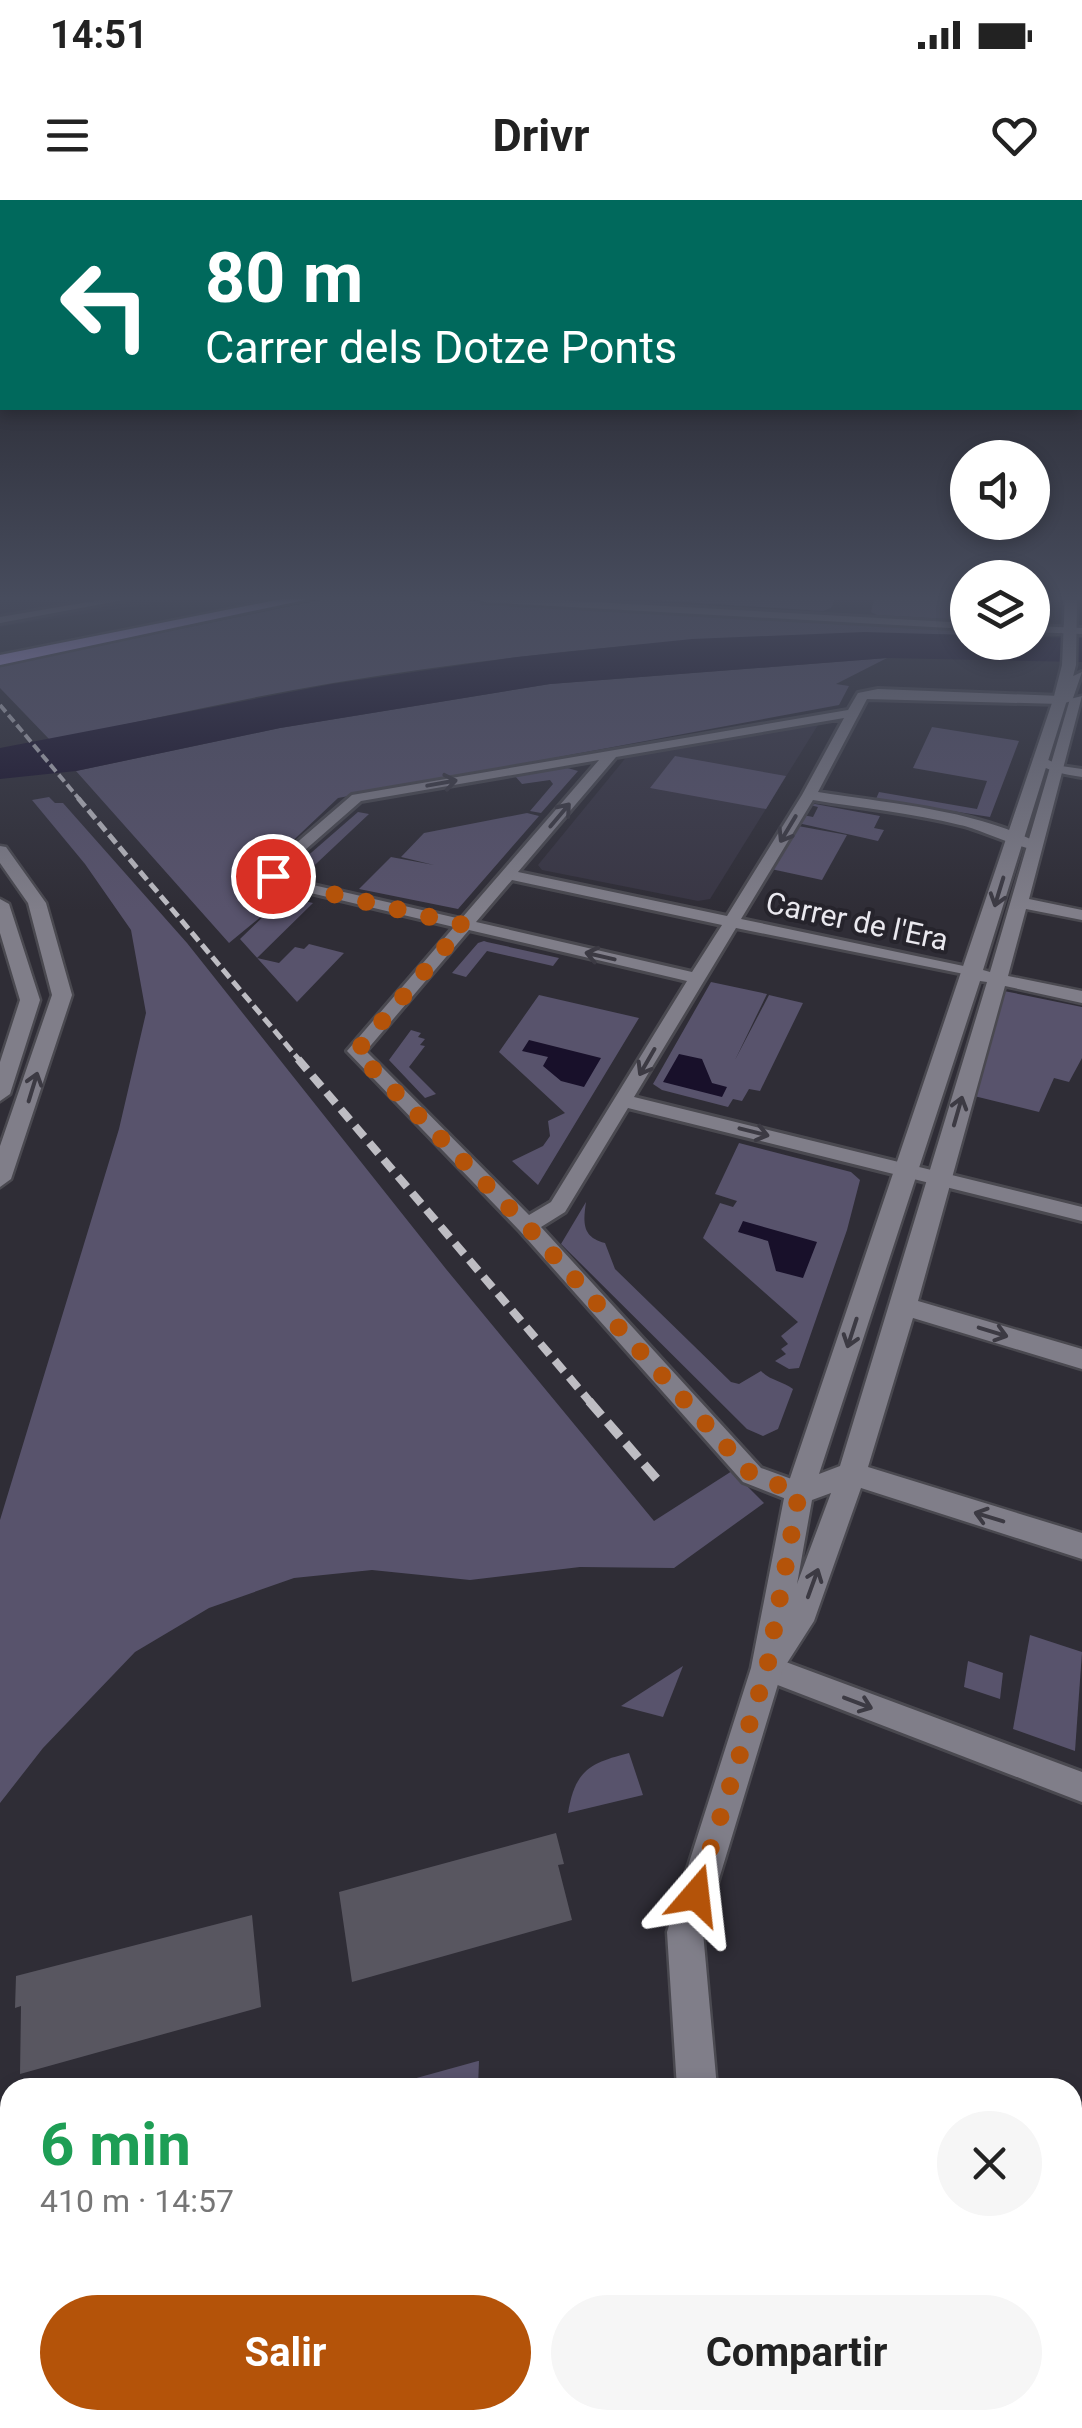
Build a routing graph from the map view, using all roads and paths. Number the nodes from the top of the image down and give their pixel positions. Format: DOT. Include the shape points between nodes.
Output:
graph roads {
  1 [pos="858,703"];
  2 [pos="1059,703"];
  3 [pos="1069,703"];
  4 [pos="852,713"];
  5 [pos="612,754"];
  6 [pos="1049,764"];
  7 [pos="1082,772"];
  8 [pos="808,794"];
  9 [pos="1026,841"];
  10 [pos="0,851"];
  11 [pos="508,875"];
  12 [pos="1020,903"];
  13 [pos="0,904"];
  14 [pos="1082,915"];
  15 [pos="730,923"];
  16 [pos="464,925"];
  17 [pos="973,973"];
  18 [pos="696,978"];
  19 [pos="997,979"];
  20 [pos="1082,997"];
  21 [pos="0,1094"];
  22 [pos="625,1100"];
  23 [pos="906,1171"];
  24 [pos="938,1178"];
  25 [pos="0,1179"];
  26 [pos="896,1204"];
  27 [pos="1082,1214"];
  28 [pos="527,1226"];
  29 [pos="894,1303"];
  30 [pos="1082,1359"];
  31 [pos="852,1474"];
  32 [pos="799,1493"];
  33 [pos="1082,1546"];
  34 [pos="767,1668"];
  35 [pos="1082,1786"];
  36 [pos="696,2078"];
  1 -- 4 [label="street"];
  2 -- 6 [label="street"];
  3 -- 6 [label="street"];
  4 -- 5 [label="street"];
  4 -- 8 [label="street"];
  11 -- 5 [label="street, one-way"];
  16 -- 5 [label="street, one-way" via="282,882 272,871 357,798"];
  6 -- 7 [label="street"];
  6 -- 9 [label="street"];
  8 -- 9 [label="street"];
  8 -- 15 [label="street, one-way"];
  9 -- 12 [label="street"];
  9 -- 17 [label="street, one-way"];
  25 -- 10 [label="street, one-way" via="62,995 37,903"];
  11 -- 15 [label="street, Carrer de l'Era"];
  11 -- 16 [label="street"];
  12 -- 14 [label="street"];
  12 -- 19 [label="street"];
  13 -- 21 [label="street" via="30,1000"];
  15 -- 17 [label="street, Carrer de l'Era"];
  15 -- 18 [label="street"];
  18 -- 16 [label="street, one-way"];
  16 -- 28 [label="street" via="356,1052"];
  17 -- 19 [label="street"];
  17 -- 23 [label="street"];
  18 -- 22 [label="street, one-way"];
  19 -- 20 [label="street"];
  24 -- 19 [label="street, one-way"];
  22 -- 23 [label="street, one-way"];
  22 -- 28 [label="street" via="558,1208"];
  23 -- 24 [label="street"];
  23 -- 26 [label="street"];
  24 -- 27 [label="street"];
  24 -- 29 [label="street"];
  26 -- 29 [label="street" via="906,1214 880,1295"];
  26 -- 32 [label="street, one-way"];
  28 -- 32 [label="street" via="752,1475"];
  29 -- 30 [label="street, one-way"];
  29 -- 31 [label="street"];
  31 -- 32 [label="street"];
  33 -- 31 [label="street, one-way"];
  34 -- 31 [label="street, one-way" via="799,1622"];
  32 -- 34 [label="street"];
  34 -- 35 [label="street, one-way"];
  34 -- 36 [label="street" via="685,1932"];
}
